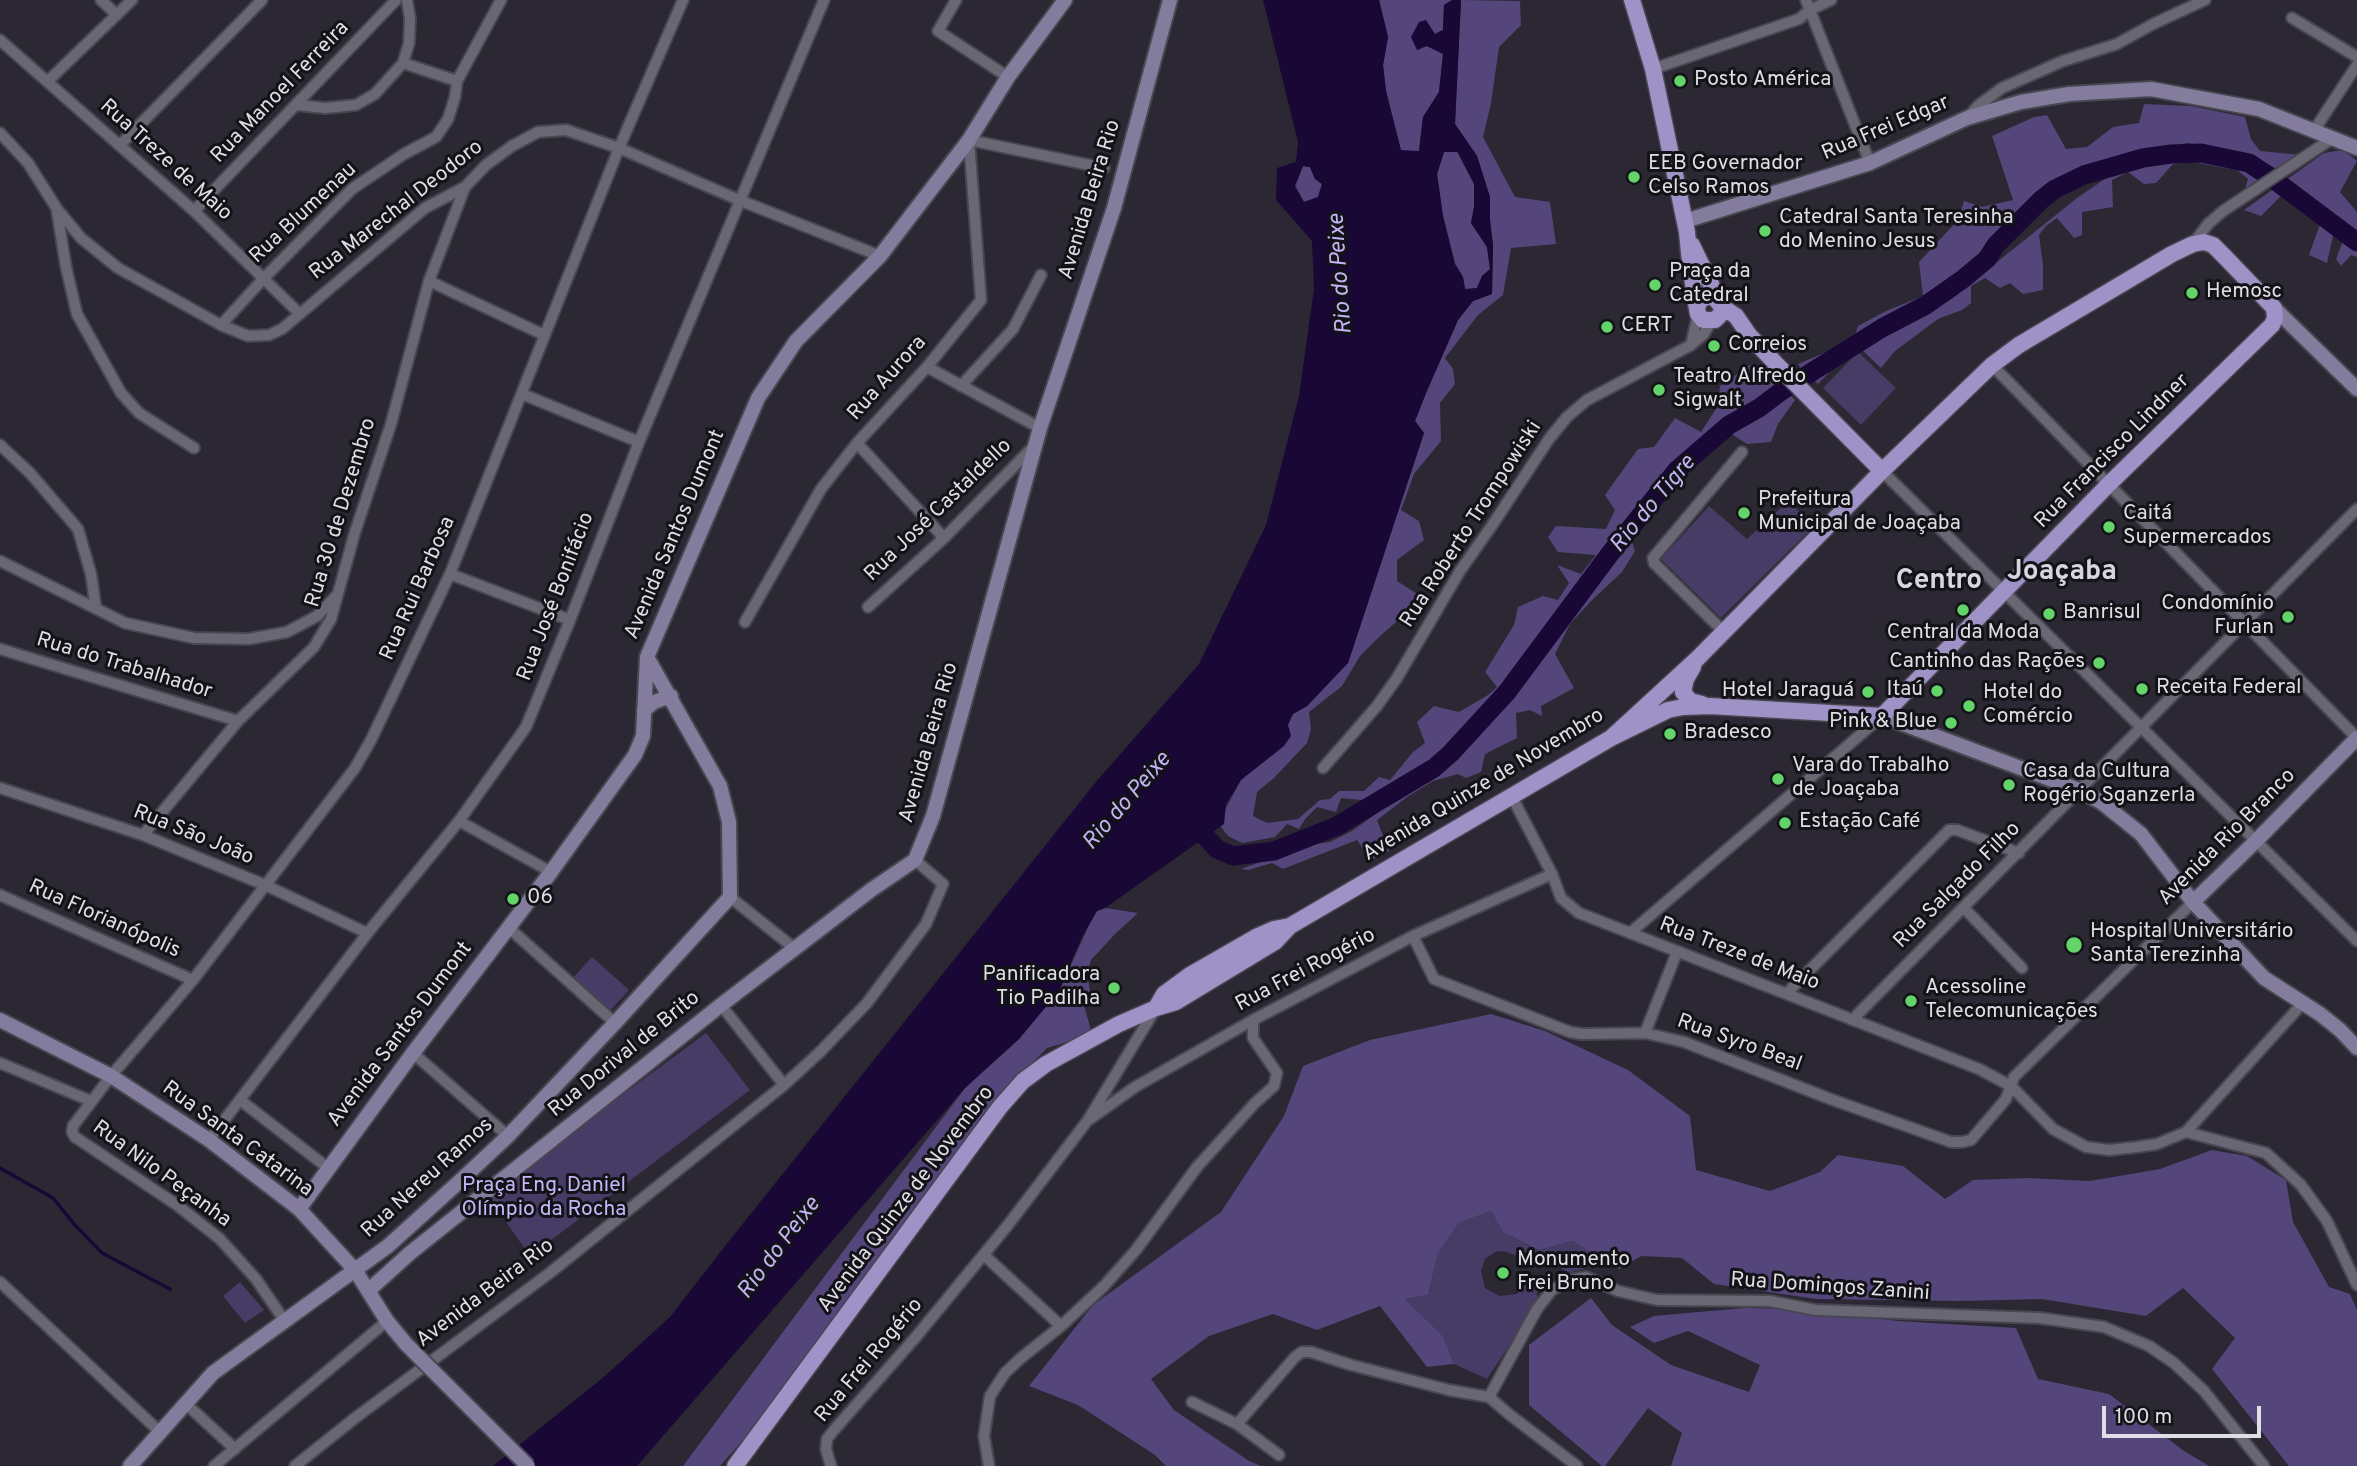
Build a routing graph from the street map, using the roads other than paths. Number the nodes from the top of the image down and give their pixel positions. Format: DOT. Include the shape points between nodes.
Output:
graph roads {
  1 [pos="101,0"];
  2 [pos="132,0"];
  3 [pos="262,0"];
  4 [pos="396,0"];
  5 [pos="407,0"];
  6 [pos="501,0"];
  7 [pos="683,0"];
  8 [pos="824,0"];
  9 [pos="956,0"];
  10 [pos="1065,0"];
  11 [pos="1170,0"];
  12 [pos="1632,0"];
  13 [pos="1831,0"];
  14 [pos="2205,0"];
  15 [pos="1808,5"];
  16 [pos="117,15"];
  17 [pos="2292,18"];
  18 [pos="0,40"];
  19 [pos="2357,57"];
  20 [pos="403,63"];
  21 [pos="2357,65"];
  22 [pos="1653,69"];
  23 [pos="1007,77"];
  24 [pos="48,81"];
  25 [pos="457,81"];
  26 [pos="297,105"];
  27 [pos="1967,118"];
  28 [pos="2315,129"];
  29 [pos="0,133"];
  30 [pos="2333,138"];
  31 [pos="969,140"];
  32 [pos="120,145"];
  33 [pos="619,148"];
  34 [pos="2357,148"];
  35 [pos="1870,163"];
  36 [pos="1104,169"];
  37 [pos="465,187"];
  38 [pos="739,200"];
  39 [pos="57,209"];
  40 [pos="194,211"];
  41 [pos="1685,221"];
  42 [pos="1688,239"];
  43 [pos="2193,244"];
  44 [pos="880,256"];
  45 [pos="1041,275"];
  46 [pos="263,279"];
  47 [pos="429,281"];
  48 [pos="2274,308"];
  49 [pos="1710,312"];
  50 [pos="300,314"];
  51 [pos="221,325"];
  52 [pos="544,335"];
  53 [pos="1992,365"];
  54 [pos="927,367"];
  55 [pos="961,386"];
  56 [pos="2357,389"];
  57 [pos="522,394"];
  58 [pos="1038,435"];
  59 [pos="639,442"];
  60 [pos="857,443"];
  61 [pos="0,445"];
  62 [pos="194,448"];
  63 [pos="1742,452"];
  64 [pos="1882,471"];
  65 [pos="2109,484"];
  66 [pos="2357,509"];
  67 [pos="944,538"];
  68 [pos="0,561"];
  69 [pos="450,574"];
  70 [pos="2003,592"];
  71 [pos="338,594"];
  72 [pos="868,607"];
  73 [pos="96,609"];
  74 [pos="570,620"];
  75 [pos="745,622"];
  76 [pos="2243,622"];
  77 [pos="1724,632"];
  78 [pos="0,649"];
  79 [pos="647,657"];
  80 [pos="1697,659"];
  81 [pos="1665,689"];
  82 [pos="671,696"];
  83 [pos="1710,706"];
  84 [pos="644,709"];
  85 [pos="1668,710"];
  86 [pos="1882,716"];
  87 [pos="238,721"];
  88 [pos="2140,727"];
  89 [pos="1611,738"];
  90 [pos="2357,738"];
  91 [pos="1323,768"];
  92 [pos="0,788"];
  93 [pos="2079,790"];
  94 [pos="1511,797"];
  95 [pos="459,821"];
  96 [pos="143,835"];
  97 [pos="2256,841"];
  98 [pos="2019,853"];
  99 [pos="915,860"];
  100 [pos="551,872"];
  101 [pos="1552,874"];
  102 [pos="265,885"];
  103 [pos="0,895"];
  104 [pos="730,897"];
  105 [pos="2193,902"];
  106 [pos="1964,908"];
  107 [pos="509,928"];
  108 [pos="367,933"];
  109 [pos="1630,933"];
  110 [pos="1413,936"];
  111 [pos="2357,942"];
  112 [pos="794,948"];
  113 [pos="1677,952"];
  114 [pos="1235,958"];
  115 [pos="2022,968"];
  116 [pos="1190,975"];
  117 [pos="192,980"];
  118 [pos="1205,984"];
  119 [pos="1787,993"];
  120 [pos="2302,1004"];
  121 [pos="721,1005"];
  122 [pos="1156,1008"];
  123 [pos="0,1020"];
  124 [pos="1253,1020"];
  125 [pos="1852,1020"];
  126 [pos="615,1023"];
  127 [pos="1645,1033"];
  128 [pos="2357,1048"];
  129 [pos="413,1053"];
  130 [pos="0,1063"];
  131 [pos="111,1076"];
  132 [pos="785,1086"];
  133 [pos="2011,1086"];
  134 [pos="240,1100"];
  135 [pos="91,1101"];
  136 [pos="1088,1121"];
  137 [pos="73,1126"];
  138 [pos="2186,1132"];
  139 [pos="508,1136"];
  140 [pos="209,1140"];
  141 [pos="328,1168"];
  142 [pos="299,1209"];
  143 [pos="984,1255"];
  144 [pos="355,1270"];
  145 [pos="0,1282"];
  146 [pos="2357,1285"];
  147 [pos="368,1291"];
  148 [pos="284,1320"];
  149 [pos="387,1321"];
  150 [pos="1061,1326"];
  151 [pos="1489,1396"];
  152 [pos="1192,1402"];
  153 [pos="185,1404"];
  154 [pos="1237,1424"];
  155 [pos="160,1432"];
  156 [pos="235,1449"];
  157 [pos="1279,1455"];
  158 [pos="130,1466"];
  159 [pos="214,1466"];
  160 [pos="295,1466"];
  161 [pos="528,1466"];
  162 [pos="735,1466"];
  163 [pos="831,1466"];
  164 [pos="989,1466"];
  165 [pos="1577,1466"];
  166 [pos="2264,1466"];
  1 -- 16 [label="street"];
  2 -- 16 [label="street"];
  3 -- 32 [label="street"];
  4 -- 26 [label="street, Rua Manoel Ferreira"];
  5 -- 20 [label="street" via="409,43"];
  6 -- 25 [label="street, Rua Blumenau"];
  7 -- 33 [label="street, Rua Rui Barbosa"];
  8 -- 38 [label="street, Rua José Bonifácio"];
  9 -- 23 [label="street" via="938,31"];
  10 -- 23 [label="street, Avenida Santos Dumont"];
  11 -- 58 [label="street, Avenida Beira Rio" via="1114,208"];
  12 -- 22 [label="main road"];
  13 -- 15 [label="street"];
  14 -- 27 [label="street, Rua Frei Edgar" via="2117,44 2002,88"];
  15 -- 22 [label="street" via="1800,19"];
  15 -- 35 [label="street"];
  16 -- 24 [label="street"];
  17 -- 19 [label="street"];
  18 -- 24 [label="street, Rua Treze de Maio"];
  20 -- 25 [label="street"];
  20 -- 26 [label="street" via="375,94 356,105"];
  21 -- 28 [label="street"];
  22 -- 41 [label="main road"];
  23 -- 31 [label="street, Avenida Santos Dumont"];
  24 -- 32 [label="street, Rua Treze de Maio"];
  25 -- 46 [label="street, Rua Blumenau" via="448,119 436,136 352,189"];
  26 -- 40 [label="street, Rua Manoel Ferreira"];
  27 -- 28 [label="street" via="2070,94 2151,89 2259,109"];
  27 -- 35 [label="street, Rua Frei Edgar"];
  28 -- 30 [label="street"];
  29 -- 39 [label="street, Rua Marechal Deodoro" via="28,163"];
  30 -- 34 [label="street"];
  30 -- 43 [label="street, Avenida Quinze de Novembro" via="2223,211"];
  31 -- 36 [label="street"];
  31 -- 44 [label="street, Avenida Santos Dumont"];
  31 -- 54 [label="street, Rua Aurora" via="981,300"];
  32 -- 40 [label="street, Rua Treze de Maio"];
  33 -- 37 [label="street, Rua Marechal Deodoro" via="566,130 538,132 486,165"];
  33 -- 38 [label="street, Rua Marechal Deodoro"];
  33 -- 52 [label="street, Rua Rui Barbosa"];
  35 -- 41 [label="street, Rua Frei Edgar"];
  37 -- 47 [label="street, Rua 30 de Dezembro"];
  37 -- 50 [label="street, Rua Marechal Deodoro" via="425,208"];
  38 -- 44 [label="street, Rua Marechal Deodoro"];
  38 -- 59 [label="street, Rua José Bonifácio"];
  39 -- 51 [label="street, Rua Marechal Deodoro" via="81,238 118,268"];
  39 -- 62 [label="street" via="78,314 121,393 139,413"];
  40 -- 46 [label="street, Rua Treze de Maio"];
  41 -- 42 [label="main road"];
  42 -- 49 [label="main road"];
  42 -- 49 [label="main road" via="1697,252"];
  43 -- 48 [label="main road" via="2213,245"];
  43 -- 53 [label="main road, Avenida Quinze de Novembro"];
  44 -- 79 [label="street, Avenida Santos Dumont" via="796,341 758,398"];
  45 -- 55 [label="street" via="1013,329"];
  46 -- 50 [label="street, Rua Treze de Maio"];
  46 -- 51 [label="street, Rua Blumenau"];
  47 -- 52 [label="street"];
  47 -- 71 [label="street, Rua 30 de Dezembro"];
  48 -- 56 [label="street"];
  48 -- 65 [label="main road, Rua Francisco Lindner" via="2274,321 2268,329"];
  49 -- 64 [label="main road" via="1736,316 1777,365"];
  49 -- 91 [label="street, Rua Roberto Trompowiski" via="1704,334 1691,345 1587,400 1567,417 1460,571 1397,678"];
  50 -- 51 [label="street, Rua Marechal Deodoro" via="269,335 248,335"];
  52 -- 57 [label="street, Rua Rui Barbosa"];
  53 -- 64 [label="main road, Avenida Quinze de Novembro"];
  53 -- 65 [label="street"];
  54 -- 55 [label="street"];
  54 -- 60 [label="street, Rua Aurora"];
  55 -- 58 [label="street"];
  57 -- 59 [label="street"];
  57 -- 69 [label="street, Rua Rui Barbosa"];
  58 -- 67 [label="street, Rua José Castaldello"];
  58 -- 99 [label="street, Avenida Beira Rio" via="933,816"];
  59 -- 74 [label="street, Rua José Bonifácio"];
  60 -- 67 [label="street"];
  60 -- 75 [label="street, Rua Aurora" via="821,489"];
  61 -- 73 [label="street" via="78,529"];
  63 -- 77 [label="street" via="1653,558"];
  64 -- 70 [label="street"];
  64 -- 77 [label="main road, Avenida Quinze de Novembro"];
  65 -- 70 [label="main road, Rua Francisco Lindner"];
  65 -- 76 [label="street"];
  66 -- 76 [label="street, Rua Salgado Filho"];
  67 -- 72 [label="street, Rua José Castaldello"];
  68 -- 73 [label="street"];
  69 -- 74 [label="street"];
  69 -- 102 [label="street, Rua Rui Barbosa" via="355,768"];
  70 -- 86 [label="main road, Rua Francisco Lindner"];
  70 -- 88 [label="street"];
  71 -- 73 [label="street" via="317,616 287,632 249,639 194,638 125,623"];
  71 -- 87 [label="street, Rua 30 de Dezembro" via="331,619 314,647"];
  74 -- 95 [label="street, Rua José Bonifácio" via="526,727"];
  76 -- 88 [label="street, Rua Salgado Filho"];
  76 -- 90 [label="street"];
  77 -- 80 [label="main road, Avenida Quinze de Novembro"];
  78 -- 87 [label="street, Rua do Trabalhador"];
  79 -- 82 [label="street"];
  79 -- 84 [label="street, Avenida Santos Dumont"];
  80 -- 81 [label="main road, Avenida Quinze de Novembro"];
  80 -- 83 [label="main road" via="1683,692 1690,701"];
  81 -- 85 [label="main road" via="1673,698"];
  81 -- 89 [label="main road, Avenida Quinze de Novembro"];
  82 -- 84 [label="street"];
  82 -- 104 [label="street" via="725,803"];
  83 -- 85 [label="main road"];
  83 -- 86 [label="main road"];
  84 -- 100 [label="street, Avenida Santos Dumont" via="643,736 635,755"];
  85 -- 89 [label="main road"];
  86 -- 93 [label="street"];
  86 -- 109 [label="street, Rua Francisco Lindner"];
  87 -- 96 [label="street, Rua 30 de Dezembro"];
  88 -- 93 [label="street, Rua Salgado Filho"];
  88 -- 97 [label="street"];
  89 -- 94 [label="main road, Avenida Quinze de Novembro"];
  90 -- 97 [label="street, Avenida Rio Branco"];
  92 -- 96 [label="street, Rua São João"];
  93 -- 98 [label="street, Rua Salgado Filho"];
  93 -- 105 [label="street" via="2141,834"];
  94 -- 101 [label="street, Rua Treze de Maio"];
  94 -- 114 [label="main road, Avenida Quinze de Novembro" via="1290,926 1275,942"];
  95 -- 100 [label="street"];
  95 -- 108 [label="street, Rua José Bonifácio"];
  96 -- 102 [label="street, Rua São João"];
  97 -- 105 [label="street, Avenida Rio Branco"];
  97 -- 111 [label="street"];
  98 -- 106 [label="street, Rua Salgado Filho"];
  98 -- 119 [label="street" via="1949,830"];
  99 -- 112 [label="street, Rua Dorival de Brito"];
  99 -- 132 [label="street, Avenida Beira Rio" via="943,884 926,924 867,1003"];
  100 -- 107 [label="street, Avenida Santos Dumont"];
  101 -- 109 [label="street, Rua Treze de Maio" via="1568,905"];
  101 -- 110 [label="street, Rua Frei Rogério"];
  102 -- 108 [label="street, Rua São João"];
  102 -- 117 [label="street, Rua Rui Barbosa"];
  103 -- 117 [label="street, Rua Florianópolis"];
  104 -- 112 [label="street"];
  104 -- 126 [label="street, Rua Nereu Ramos"];
  105 -- 120 [label="street" via="2264,978"];
  105 -- 133 [label="street, Avenida Rio Branco" via="2014,1077"];
  106 -- 115 [label="street"];
  106 -- 125 [label="street, Rua Salgado Filho"];
  107 -- 126 [label="street"];
  107 -- 129 [label="street, Avenida Santos Dumont"];
  108 -- 134 [label="street, Rua José Bonifácio"];
  109 -- 113 [label="street, Rua Treze de Maio"];
  110 -- 124 [label="street, Rua Frei Rogério"];
  110 -- 127 [label="street, Rua Syro Beal" via="1434,979 1570,1032"];
  112 -- 121 [label="street, Rua Dorival de Brito"];
  113 -- 119 [label="street, Rua Treze de Maio"];
  113 -- 127 [label="street"];
  114 -- 116 [label="main road, Avenida Quinze de Novembro"];
  114 -- 118 [label="main road, Avenida Quinze de Novembro"];
  116 -- 118 [label="main road"];
  116 -- 122 [label="main road, Avenida Quinze de Novembro" via="1164,993"];
  117 -- 131 [label="street, Rua Rui Barbosa"];
  118 -- 122 [label="main road, Avenida Quinze de Novembro"];
  119 -- 125 [label="street, Rua Treze de Maio"];
  120 -- 128 [label="street"];
  120 -- 138 [label="street"];
  121 -- 132 [label="street"];
  121 -- 147 [label="street, Rua Dorival de Brito"];
  122 -- 136 [label="street, Rua Frei Rogério"];
  122 -- 162 [label="main road, Avenida Quinze de Novembro" via="1077,1046 1023,1081"];
  123 -- 131 [label="street, Rua Santa Catarina"];
  124 -- 136 [label="street, Rua Frei Rogério" via="1135,1087"];
  124 -- 150 [label="street" via="1253,1038 1277,1073 1274,1086 1197,1167 1136,1250"];
  125 -- 133 [label="street, Rua Treze de Maio"];
  126 -- 139 [label="street, Rua Nereu Ramos"];
  127 -- 133 [label="street, Rua Syro Beal" via="1684,1042 1951,1142 1971,1140 2006,1099"];
  129 -- 139 [label="street"];
  129 -- 141 [label="street, Avenida Santos Dumont"];
  130 -- 135 [label="street"];
  131 -- 135 [label="street, Rua Rui Barbosa"];
  131 -- 140 [label="street, Rua Santa Catarina"];
  132 -- 160 [label="street, Avenida Beira Rio" via="551,1272"];
  133 -- 138 [label="street, Rua Treze de Maio" via="2053,1129 2086,1147 2109,1150 2157,1144"];
  134 -- 140 [label="street, Rua José Bonifácio"];
  134 -- 141 [label="street"];
  135 -- 137 [label="street, Rua Rui Barbosa"];
  136 -- 143 [label="street, Rua Frei Rogério"];
  137 -- 148 [label="street, Rua Nilo Peçanha" via="75,1137 220,1239"];
  138 -- 146 [label="street" via="2266,1153 2301,1185 2328,1221"];
  139 -- 144 [label="street, Rua Nereu Ramos" via="388,1246"];
  140 -- 142 [label="street, Rua Santa Catarina"];
  141 -- 142 [label="street, Avenida Santos Dumont"];
  142 -- 144 [label="street, Rua Santa Catarina"];
  143 -- 150 [label="street"];
  143 -- 163 [label="street, Rua Frei Rogério" via="834,1430 826,1449"];
  144 -- 147 [label="street, Rua Santa Catarina"];
  144 -- 148 [label="street, Rua Nereu Ramos"];
  145 -- 155 [label="street"];
  147 -- 149 [label="street, Rua Santa Catarina"];
  148 -- 153 [label="street, Rua Nereu Ramos" via="213,1373"];
  149 -- 156 [label="street"];
  149 -- 161 [label="street, Rua Santa Catarina, bridge"];
  150 -- 164 [label="street" via="1005,1373 990,1396 984,1436"];
  151 -- 154 [label="street" via="1302,1352"];
  151 -- 165 [label="street"];
  151 -- 166 [label="street, Rua Domingos Zanini" via="1537,1309 1552,1290 1570,1279 1586,1277 1618,1292 1657,1300 1770,1301 1815,1310 2040,1318 2104,1327 2165,1357 2204,1391"];
  152 -- 154 [label="street"];
  153 -- 155 [label="street, Rua Nereu Ramos"];
  153 -- 156 [label="street"];
  154 -- 157 [label="street"];
  155 -- 158 [label="street, Rua Nereu Ramos"];
  156 -- 159 [label="street"];
}
